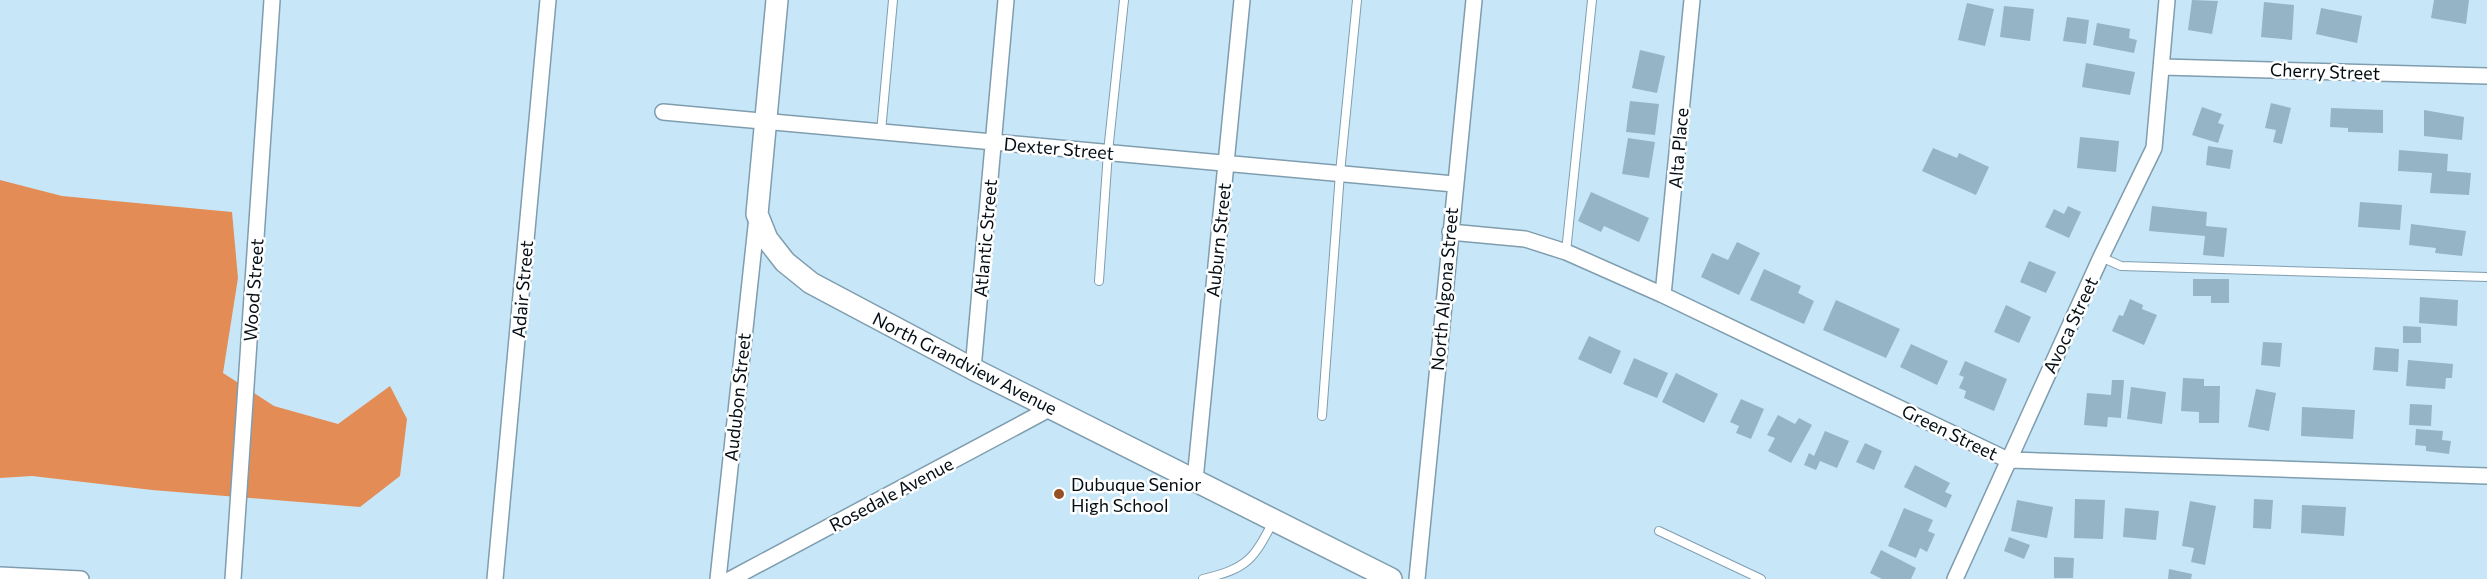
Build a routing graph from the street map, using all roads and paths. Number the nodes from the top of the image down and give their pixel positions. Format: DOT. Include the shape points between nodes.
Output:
graph roads {
  1 [pos="272,0"];
  2 [pos="548,0"];
  3 [pos="777,0"];
  4 [pos="893,0"];
  5 [pos="1006,0"];
  6 [pos="1124,0"];
  7 [pos="1242,0"];
  8 [pos="1357,0"];
  9 [pos="1474,0"];
  10 [pos="1592,0"];
  11 [pos="1692,0"];
  12 [pos="2167,0"];
  13 [pos="2163,67"];
  14 [pos="2487,76"];
  15 [pos="663,112"];
  16 [pos="764,122"];
  17 [pos="881,132"];
  18 [pos="994,142"];
  19 [pos="1108,152"];
  20 [pos="1226,163"];
  21 [pos="1340,173"];
  22 [pos="1454,184"];
  23 [pos="757,214"];
  24 [pos="1450,232"];
  25 [pos="1566,252"];
  26 [pos="2101,256"];
  27 [pos="2487,277"];
  28 [pos="1100,281"];
  29 [pos="1663,295"];
  30 [pos="973,369"];
  31 [pos="1052,408"];
  32 [pos="1322,416"];
  33 [pos="2008,460"];
  34 [pos="2487,476"];
  35 [pos="1195,480"];
  36 [pos="1274,520"];
  37 [pos="1659,531"];
  38 [pos="0,574"];
  39 [pos="81,579"];
  40 [pos="233,579"];
  41 [pos="495,579"];
  42 [pos="718,579"];
  43 [pos="731,579"];
  44 [pos="1203,579"];
  45 [pos="1390,579"];
  46 [pos="1417,579"];
  47 [pos="1761,579"];
  48 [pos="1955,579"];
  1 -- 40 [label="street, Wood Street"];
  2 -- 41 [label="street, Adair Street"];
  3 -- 16 [label="street, North Grandview Avenue"];
  4 -- 17 [label="lane"];
  5 -- 18 [label="street, Atlantic Street"];
  6 -- 19 [label="lane"];
  7 -- 20 [label="street, Auburn Street"];
  8 -- 21 [label="lane"];
  9 -- 22 [label="street, North Algona Street"];
  10 -- 25 [label="lane"];
  11 -- 29 [label="street, Alta Place"];
  12 -- 13 [label="street, Avoca Street"];
  13 -- 14 [label="street, Cherry Street"];
  13 -- 26 [label="street, Avoca Street" via="2154,148"];
  15 -- 16 [label="street, Dexter Street"];
  16 -- 17 [label="street, Dexter Street"];
  16 -- 23 [label="street, North Grandview Avenue"];
  17 -- 18 [label="street, Dexter Street"];
  18 -- 19 [label="street, Dexter Street"];
  18 -- 30 [label="street, Atlantic Street"];
  19 -- 20 [label="street, Dexter Street"];
  19 -- 28 [label="lane"];
  20 -- 21 [label="street, Dexter Street"];
  20 -- 35 [label="street, Auburn Street"];
  21 -- 22 [label="street, Dexter Street"];
  21 -- 32 [label="lane"];
  22 -- 24 [label="street, North Algona Street"];
  23 -- 30 [label="street, North Grandview Avenue" via="767,238 785,262 811,283"];
  23 -- 42 [label="street, Audubon Street"];
  24 -- 25 [label="street, Green Street" via="1525,239"];
  24 -- 46 [label="street, North Algona Street"];
  25 -- 29 [label="street, Green Street"];
  26 -- 27 [label="lane" via="2121,266"];
  26 -- 33 [label="street, Avoca Street"];
  29 -- 33 [label="street, Green Street"];
  30 -- 31 [label="street, North Grandview Avenue"];
  31 -- 35 [label="street, North Grandview Avenue"];
  31 -- 43 [label="street, Rosedale Avenue"];
  33 -- 34 [label="street, Green Street"];
  33 -- 48 [label="street, Avoca Street"];
  35 -- 36 [label="street, North Grandview Avenue"];
  36 -- 44 [label="lane" via="1257,553 1237,568"];
  36 -- 45 [label="street, North Grandview Avenue"];
  37 -- 47 [label="lane"];
  38 -- 39 [label="street"];
}
